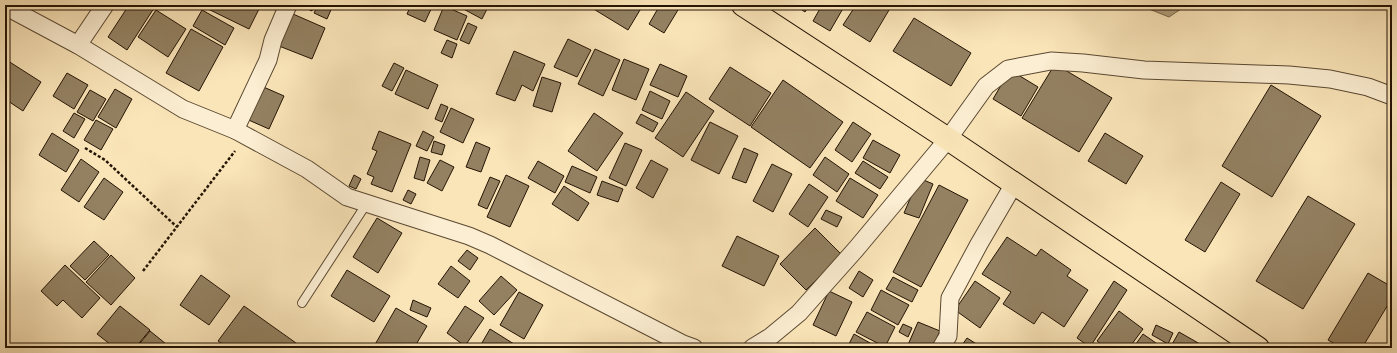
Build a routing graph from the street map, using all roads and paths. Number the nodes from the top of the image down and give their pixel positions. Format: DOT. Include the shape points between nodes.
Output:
graph roads {
  1 [pos="105,5"];
  2 [pos="288,5"];
  3 [pos="743,5"];
  4 [pos="5,6"];
  5 [pos="78,44"];
  6 [pos="1392,96"];
  7 [pos="240,133"];
  8 [pos="948,139"];
  9 [pos="85,148"];
  10 [pos="1014,184"];
  11 [pos="367,203"];
  12 [pos="177,227"];
  13 [pos="143,271"];
  14 [pos="302,303"];
  15 [pos="686,347"];
  16 [pos="752,348"];
  17 [pos="941,348"];
  18 [pos="1258,348"];
  1 -- 5 [label="street"];
  2 -- 7 [label="street"];
  3 -- 8 [label="highway"];
  4 -- 5 [label="street"];
  5 -- 7 [label="street" via="183,109"];
  6 -- 8 [label="street" via="1368,87 1330,79 1289,75 1144,70 1050,61 1008,69 986,86"];
  7 -- 11 [label="street" via="308,170 347,197"];
  7 -- 12 [label="path"];
  8 -- 10 [label="highway"];
  8 -- 16 [label="street" via="799,313"];
  9 -- 12 [label="path" via="104,160"];
  10 -- 17 [label="street" via="950,298 948,336"];
  10 -- 18 [label="highway"];
  11 -- 14 [label="lane"];
  11 -- 15 [label="street" via="490,245"];
  12 -- 13 [label="path"];
}
